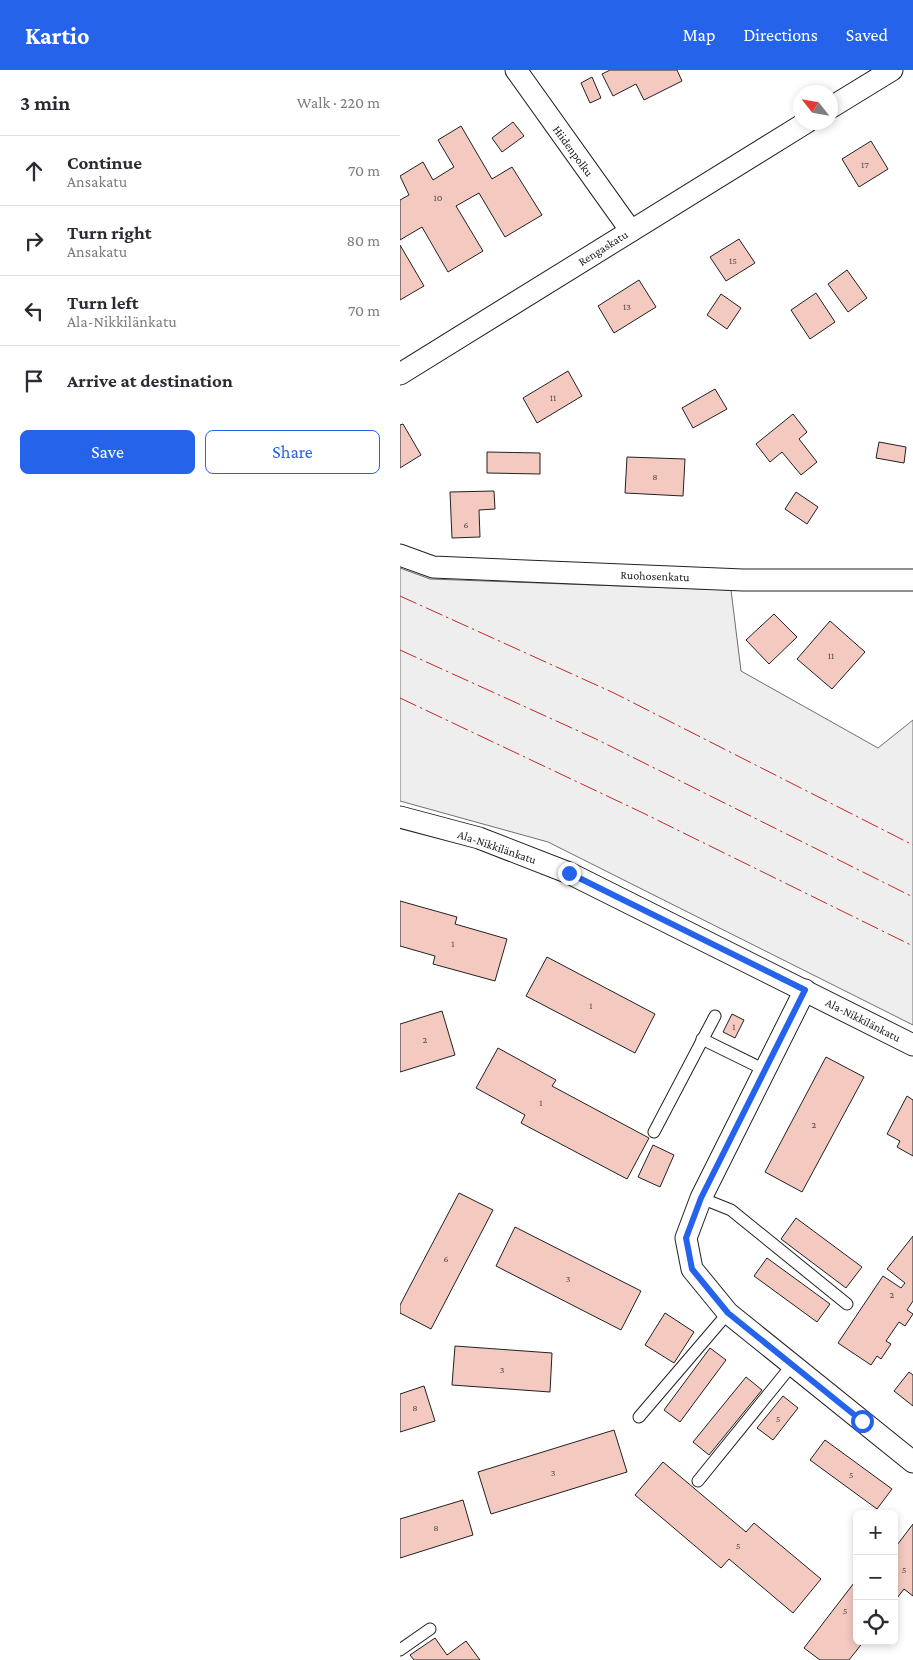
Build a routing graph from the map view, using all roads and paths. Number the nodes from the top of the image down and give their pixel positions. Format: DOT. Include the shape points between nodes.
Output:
graph roads {
  1 [pos="516,70"];
  2 [pos="892,70"];
  3 [pos="838,103"];
  4 [pos="794,130"];
  5 [pos="631,231"];
  6 [pos="400,374"];
  7 [pos="400,555"];
  8 [pos="913,580"];
  9 [pos="400,817"];
  10 [pos="805,990"];
  11 [pos="715,1016"];
  12 [pos="702,1039"];
  13 [pos="913,1045"];
  14 [pos="765,1070"];
  15 [pos="654,1132"];
  16 [pos="701,1198"];
  17 [pos="847,1304"];
  18 [pos="728,1313"];
  19 [pos="792,1365"];
  20 [pos="639,1417"];
  21 [pos="913,1462"];
  22 [pos="698,1481"];
  23 [pos="430,1629"];
  24 [pos="400,1650"];
  1 -- 5 [label="street, Hiidenpolku"];
  2 -- 3 [label="street"];
  4 -- 5 [label="street, Rengaskatu"];
  5 -- 6 [label="street, Rengaskatu"];
  7 -- 8 [label="street, Ruohosenkatu" via="433,567 743,580"];
  9 -- 10 [label="street, Ala-Nikkilänkatu" via="479,838 569,873"];
  10 -- 13 [label="street, Ala-Nikkilänkatu"];
  10 -- 14 [label="street"];
  11 -- 12 [label="lane"];
  12 -- 14 [label="lane"];
  12 -- 15 [label="lane"];
  14 -- 16 [label="street"];
  16 -- 17 [label="lane" via="731,1210"];
  16 -- 18 [label="street" via="686,1238 692,1269"];
  18 -- 19 [label="street"];
  18 -- 20 [label="lane"];
  19 -- 21 [label="street"];
  19 -- 22 [label="lane"];
  23 -- 24 [label="lane"];
}
